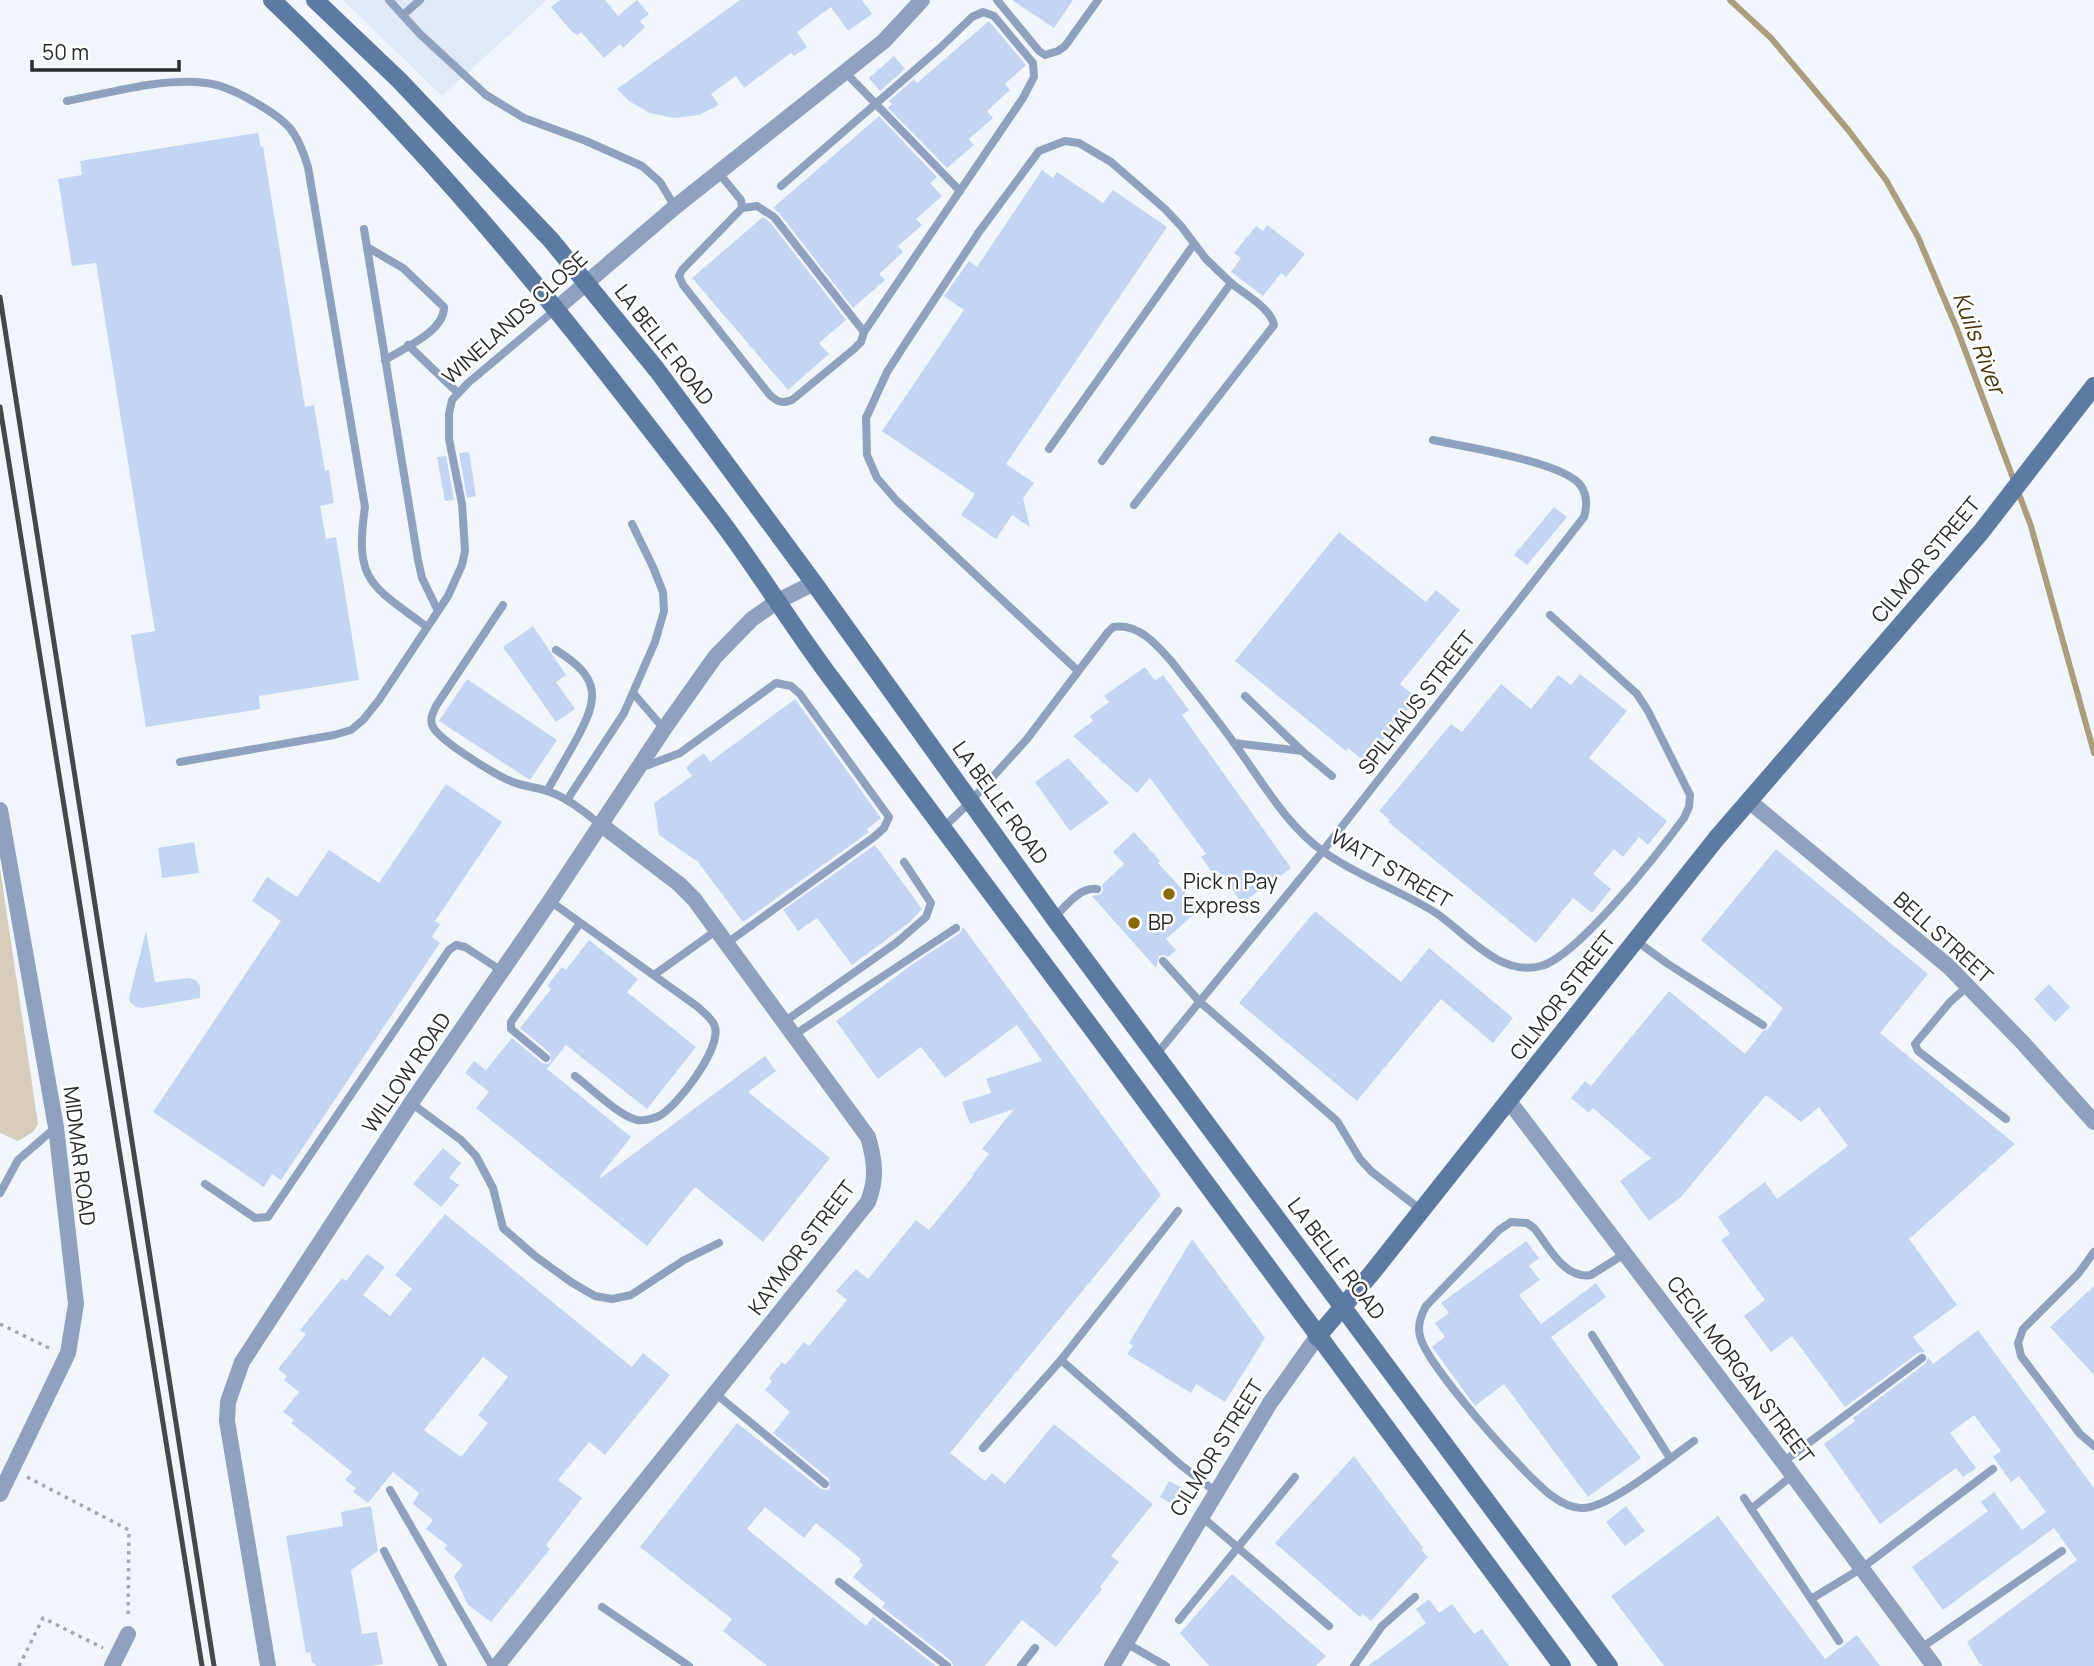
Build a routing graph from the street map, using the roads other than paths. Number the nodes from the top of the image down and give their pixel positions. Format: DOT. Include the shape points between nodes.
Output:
graph roads {
  1 [pos="272,0"];
  2 [pos="315,0"];
  3 [pos="389,0"];
  4 [pos="420,0"];
  5 [pos="922,0"];
  6 [pos="997,0"];
  7 [pos="1098,0"];
  8 [pos="403,15"];
  9 [pos="845,72"];
  10 [pos="67,101"];
  11 [pos="877,103"];
  12 [pos="718,172"];
  13 [pos="781,186"];
  14 [pos="960,191"];
  15 [pos="675,207"];
  16 [pos="742,208"];
  17 [pos="364,229"];
  18 [pos="1194,244"];
  19 [pos="367,247"];
  20 [pos="586,282"];
  21 [pos="1231,283"];
  22 [pos="556,309"];
  23 [pos="864,331"];
  24 [pos="408,345"];
  25 [pos="385,360"];
  26 [pos="2094,386"];
  27 [pos="458,393"];
  28 [pos="1433,440"];
  29 [pos="1049,449"];
  30 [pos="1102,461"];
  31 [pos="1134,505"];
  32 [pos="632,524"];
  33 [pos="814,583"];
  34 [pos="778,601"];
  35 [pos="503,605"];
  36 [pos="438,611"];
  37 [pos="1550,615"];
  38 [pos="427,627"];
  39 [pos="556,650"];
  40 [pos="1078,671"];
  41 [pos="634,694"];
  42 [pos="1245,696"];
  43 [pos="664,729"];
  44 [pos="1234,743"];
  45 [pos="1302,751"];
  46 [pos="180,762"];
  47 [pos="637,769"];
  48 [pos="1332,776"];
  49 [pos="547,791"];
  50 [pos="567,800"];
  51 [pos="1749,801"];
  52 [pos="971,802"];
  53 [pos="0,810"];
  54 [pos="600,824"];
  55 [pos="944,828"];
  56 [pos="1322,852"];
  57 [pos="904,862"];
  58 [pos="1097,889"];
  59 [pos="550,901"];
  60 [pos="1054,918"];
  61 [pos="580,923"];
  62 [pos="956,928"];
  63 [pos="722,937"];
  64 [pos="1635,940"];
  65 [pos="1164,961"];
  66 [pos="502,971"];
  67 [pos="654,975"];
  68 [pos="1968,986"];
  69 [pos="1200,1002"];
  70 [pos="1763,1025"];
  71 [pos="789,1028"];
  72 [pos="1156,1055"];
  73 [pos="546,1058"];
  74 [pos="575,1076"];
  75 [pos="1509,1101"];
  76 [pos="411,1103"];
  77 [pos="2006,1119"];
  78 [pos="2094,1122"];
  79 [pos="56,1127"];
  80 [pos="205,1184"];
  81 [pos="0,1193"];
  82 [pos="1421,1210"];
  83 [pos="1178,1211"];
  84 [pos="719,1243"];
  85 [pos="2094,1252"];
  86 [pos="1626,1253"];
  87 [pos="1343,1307"];
  88 [pos="1592,1335"];
  89 [pos="1317,1337"];
  90 [pos="1922,1357"];
  91 [pos="1061,1360"];
  92 [pos="716,1394"];
  93 [pos="1694,1441"];
  94 [pos="2094,1446"];
  95 [pos="983,1448"];
  96 [pos="1670,1458"];
  97 [pos="1788,1469"];
  98 [pos="1993,1469"];
  99 [pos="1295,1477"];
  100 [pos="825,1484"];
  101 [pos="390,1490"];
  102 [pos="1216,1492"];
  103 [pos="0,1494"];
  104 [pos="1744,1498"];
  105 [pos="1751,1509"];
  106 [pos="1201,1516"];
  107 [pos="1238,1547"];
  108 [pos="384,1551"];
  109 [pos="2062,1551"];
  110 [pos="1862,1568"];
  111 [pos="839,1582"];
  112 [pos="1415,1597"];
  113 [pos="1811,1599"];
  114 [pos="602,1607"];
  115 [pos="1179,1620"];
  116 [pos="1329,1626"];
  117 [pos="128,1634"];
  118 [pos="1839,1642"];
  119 [pos="1126,1643"];
  120 [pos="1035,1648"];
  121 [pos="1921,1648"];
  122 [pos="115,1661"];
  123 [pos="268,1666"];
  124 [pos="443,1666"];
  125 [pos="494,1666"];
  126 [pos="689,1666"];
  127 [pos="947,1666"];
  128 [pos="1021,1666"];
  129 [pos="1112,1666"];
  130 [pos="1166,1666"];
  131 [pos="1354,1666"];
  132 [pos="1562,1666"];
  133 [pos="1609,1666"];
  134 [pos="1934,1666"];
  1 -- 22 [label="main road" via="404,133"];
  2 -- 20 [label="main road, LA BELLE ROAD" via="408,90"];
  3 -- 8 [label="lane"];
  4 -- 8 [label="lane"];
  5 -- 9 [label="street, WINELANDS CLOSE" via="884,41"];
  6 -- 7 [label="lane" via="1045,55 1065,46"];
  8 -- 15 [label="lane" via="485,95 524,118 642,166 660,181"];
  9 -- 11 [label="lane"];
  9 -- 12 [label="street, WINELANDS CLOSE"];
  10 -- 38 [label="lane" via="170,82 207,83 265,108 300,139 366,507 361,535 365,570 383,594"];
  11 -- 13 [label="lane"];
  11 -- 14 [label="lane"];
  11 -- 14 [label="lane" via="976,14 987,12 1001,24 1033,63 1034,77"];
  12 -- 15 [label="street, WINELANDS CLOSE"];
  12 -- 16 [label="lane" via="741,200"];
  14 -- 23 [label="lane"];
  15 -- 20 [label="street, WINELANDS CLOSE"];
  16 -- 23 [label="lane" via="757,206 774,217"];
  16 -- 23 [label="lane" via="679,276 769,394 784,403 792,400 861,342"];
  17 -- 19 [label="lane"];
  18 -- 21 [label="lane"];
  18 -- 29 [label="lane"];
  18 -- 40 [label="lane" via="1165,209 1111,162 1079,143 1065,141 1039,151 905,344 866,418 867,455 877,478 942,546"];
  19 -- 24 [label="lane" via="403,268 444,307 437,327"];
  19 -- 25 [label="lane"];
  20 -- 22 [label="street, WINELANDS CLOSE"];
  20 -- 33 [label="main road, LA BELLE ROAD"];
  21 -- 30 [label="lane"];
  21 -- 31 [label="lane" via="1268,313 1274,325"];
  22 -- 27 [label="lane, WINELANDS CLOSE"];
  22 -- 34 [label="main road"];
  24 -- 25 [label="lane"];
  24 -- 27 [label="lane"];
  25 -- 36 [label="lane" via="418,560"];
  26 -- 51 [label="main road, CILMOR STREET" via="1981,532"];
  27 -- 36 [label="lane, WINELANDS CLOSE" via="449,414 449,439 462,504 465,551 457,579"];
  28 -- 56 [label="lane, SPILHAUS STREET" via="1562,470 1581,484 1586,511"];
  32 -- 41 [label="lane" via="663,592 664,611"];
  33 -- 34 [label="street, WILLOW ROAD"];
  33 -- 52 [label="main road, LA BELLE ROAD"];
  34 -- 43 [label="street, WILLOW ROAD" via="732,637"];
  34 -- 55 [label="main road"];
  35 -- 49 [label="lane" via="436,706 431,724 502,778"];
  36 -- 38 [label="lane, WINELANDS CLOSE"];
  37 -- 56 [label="lane, WATT STREET" via="1637,694 1690,795 1678,826 1604,914 1556,958 1524,968 1491,956 1427,908"];
  38 -- 46 [label="lane, WINELANDS CLOSE" via="379,700 351,730"];
  39 -- 49 [label="lane" via="584,672 592,707"];
  40 -- 44 [label="lane, WATT STREET" via="1113,627 1140,632 1172,662"];
  40 -- 52 [label="lane, WATT STREET" via="1027,739"];
  41 -- 43 [label="lane"];
  41 -- 50 [label="lane"];
  42 -- 45 [label="lane"];
  43 -- 47 [label="street, WILLOW ROAD"];
  44 -- 45 [label="lane"];
  44 -- 56 [label="lane, WATT STREET" via="1275,801"];
  45 -- 48 [label="lane"];
  47 -- 54 [label="street, WILLOW ROAD"];
  47 -- 63 [label="lane" via="680,753 767,688 783,683 800,694 886,809 888,823 874,837"];
  49 -- 50 [label="lane"];
  50 -- 54 [label="lane"];
  51 -- 64 [label="main road, CILMOR STREET"];
  51 -- 68 [label="street, BELL STREET"];
  52 -- 55 [label="lane, WATT STREET"];
  52 -- 60 [label="main road, LA BELLE ROAD"];
  53 -- 79 [label="street, MIDMAR ROAD"];
  54 -- 59 [label="street, WILLOW ROAD"];
  54 -- 63 [label="street, KAYMOR STREET" via="679,884"];
  55 -- 89 [label="main road"];
  56 -- 69 [label="lane, SPILHAUS STREET"];
  57 -- 71 [label="lane" via="931,903 926,917"];
  58 -- 60 [label="lane" via="1081,892"];
  59 -- 61 [label="lane"];
  59 -- 66 [label="street, WILLOW ROAD"];
  60 -- 72 [label="main road, LA BELLE ROAD"];
  61 -- 67 [label="lane"];
  61 -- 73 [label="lane" via="512,1022 511,1029"];
  62 -- 71 [label="lane"];
  63 -- 67 [label="lane"];
  63 -- 71 [label="street, KAYMOR STREET"];
  64 -- 70 [label="lane"];
  64 -- 75 [label="main road, CILMOR STREET"];
  65 -- 69 [label="lane"];
  66 -- 76 [label="street, WILLOW ROAD"];
  66 -- 80 [label="lane" via="465,947 456,945 449,950 268,1217 255,1218"];
  67 -- 74 [label="lane" via="698,1007 716,1029 710,1054 693,1082 661,1115 645,1120 627,1116"];
  68 -- 77 [label="lane" via="1915,1044"];
  68 -- 78 [label="street, BELL STREET"];
  69 -- 72 [label="lane, SPILHAUS STREET"];
  69 -- 82 [label="lane" via="1337,1121 1372,1172"];
  71 -- 92 [label="street, KAYMOR STREET" via="869,1137 874,1186 868,1202"];
  72 -- 87 [label="main road, LA BELLE ROAD"];
  75 -- 82 [label="main road, CILMOR STREET"];
  75 -- 86 [label="street, CECIL MORGAN STREET"];
  76 -- 84 [label="lane" via="476,1156 493,1188 503,1228 595,1296 631,1295"];
  76 -- 123 [label="street, WILLOW ROAD" via="242,1362 228,1402 232,1455"];
  79 -- 81 [label="lane" via="18,1160"];
  79 -- 103 [label="street, MIDMAR ROAD" via="76,1304 73,1330 66,1357"];
  82 -- 87 [label="main road, CILMOR STREET"];
  83 -- 91 [label="lane"];
  85 -- 94 [label="lane" via="2023,1329 2018,1343 2021,1356"];
  86 -- 96 [label="lane" via="1591,1275 1572,1273 1534,1228 1511,1222 1426,1306 1420,1316 1420,1336 1425,1350 1473,1413 1551,1496 1563,1503 1592,1508 1613,1499"];
  86 -- 97 [label="street, CECIL MORGAN STREET"];
  87 -- 89 [label="main road, CILMOR STREET"];
  87 -- 133 [label="main road, LA BELLE ROAD"];
  88 -- 96 [label="lane"];
  89 -- 102 [label="street, CILMOR STREET"];
  89 -- 132 [label="main road"];
  90 -- 97 [label="lane"];
  91 -- 95 [label="lane"];
  91 -- 102 [label="lane"];
  92 -- 100 [label="lane"];
  92 -- 125 [label="street, KAYMOR STREET"];
  93 -- 96 [label="lane"];
  97 -- 105 [label="lane"];
  97 -- 110 [label="street, CECIL MORGAN STREET"];
  98 -- 110 [label="lane"];
  99 -- 107 [label="lane"];
  101 -- 125 [label="lane"];
  102 -- 106 [label="street, CILMOR STREET"];
  104 -- 105 [label="lane"];
  105 -- 113 [label="lane"];
  106 -- 107 [label="lane"];
  106 -- 119 [label="street, CILMOR STREET"];
  107 -- 115 [label="lane"];
  107 -- 116 [label="lane"];
  108 -- 124 [label="lane"];
  109 -- 121 [label="lane"];
  110 -- 113 [label="lane"];
  110 -- 121 [label="street, CECIL MORGAN STREET"];
  111 -- 127 [label="lane"];
  112 -- 131 [label="lane" via="1382,1626"];
  113 -- 118 [label="lane"];
  114 -- 126 [label="lane"];
  117 -- 122 [label="street"];
  119 -- 129 [label="street, CILMOR STREET"];
  119 -- 130 [label="lane"];
  120 -- 128 [label="lane"];
  121 -- 134 [label="street, CECIL MORGAN STREET"];
}
